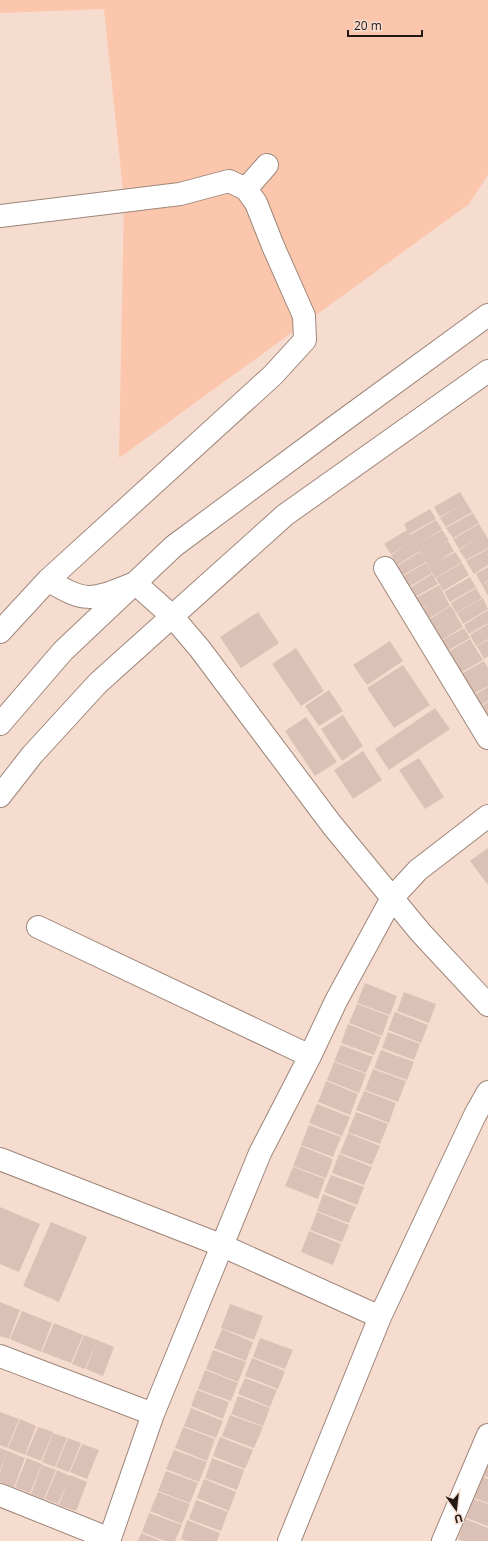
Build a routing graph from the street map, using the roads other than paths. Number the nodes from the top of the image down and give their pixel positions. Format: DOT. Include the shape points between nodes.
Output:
graph roads {
  1 [pos="267,165"];
  2 [pos="246,189"];
  3 [pos="0,216"];
  4 [pos="488,315"];
  5 [pos="488,371"];
  6 [pos="385,568"];
  7 [pos="48,580"];
  8 [pos="135,583"];
  9 [pos="172,616"];
  10 [pos="0,632"];
  11 [pos="0,724"];
  12 [pos="488,738"];
  13 [pos="0,796"];
  14 [pos="488,816"];
  15 [pos="392,898"];
  16 [pos="38,927"];
  17 [pos="488,1005"];
  18 [pos="310,1056"];
  19 [pos="488,1092"];
  20 [pos="0,1160"];
  21 [pos="223,1246"];
  22 [pos="380,1317"];
  23 [pos="0,1356"];
  24 [pos="153,1414"];
  25 [pos="488,1435"];
  26 [pos="0,1495"];
  27 [pos="109,1540"];
  28 [pos="289,1541"];
  29 [pos="443,1541"];
  1 -- 2 [label="street"];
  2 -- 3 [label="street" via="229,181 180,194"];
  2 -- 7 [label="street" via="256,203 299,302 304,316 305,340 273,375"];
  4 -- 8 [label="street" via="174,546"];
  5 -- 9 [label="street" via="285,515"];
  6 -- 12 [label="street"];
  7 -- 8 [label="street" via="66,592 82,597 96,597"];
  7 -- 10 [label="street"];
  8 -- 9 [label="street"];
  8 -- 11 [label="street" via="63,651"];
  9 -- 13 [label="street" via="98,683 32,755"];
  9 -- 15 [label="street" via="200,649 332,825"];
  14 -- 15 [label="street" via="418,870"];
  15 -- 17 [label="street"];
  15 -- 18 [label="street" via="336,1001"];
  16 -- 18 [label="street"];
  18 -- 21 [label="street" via="260,1153"];
  19 -- 22 [label="street"];
  20 -- 21 [label="street"];
  21 -- 22 [label="street"];
  21 -- 24 [label="street"];
  22 -- 28 [label="street"];
  23 -- 24 [label="street"];
  24 -- 27 [label="street"];
  25 -- 29 [label="street"];
  26 -- 27 [label="street"];
}
